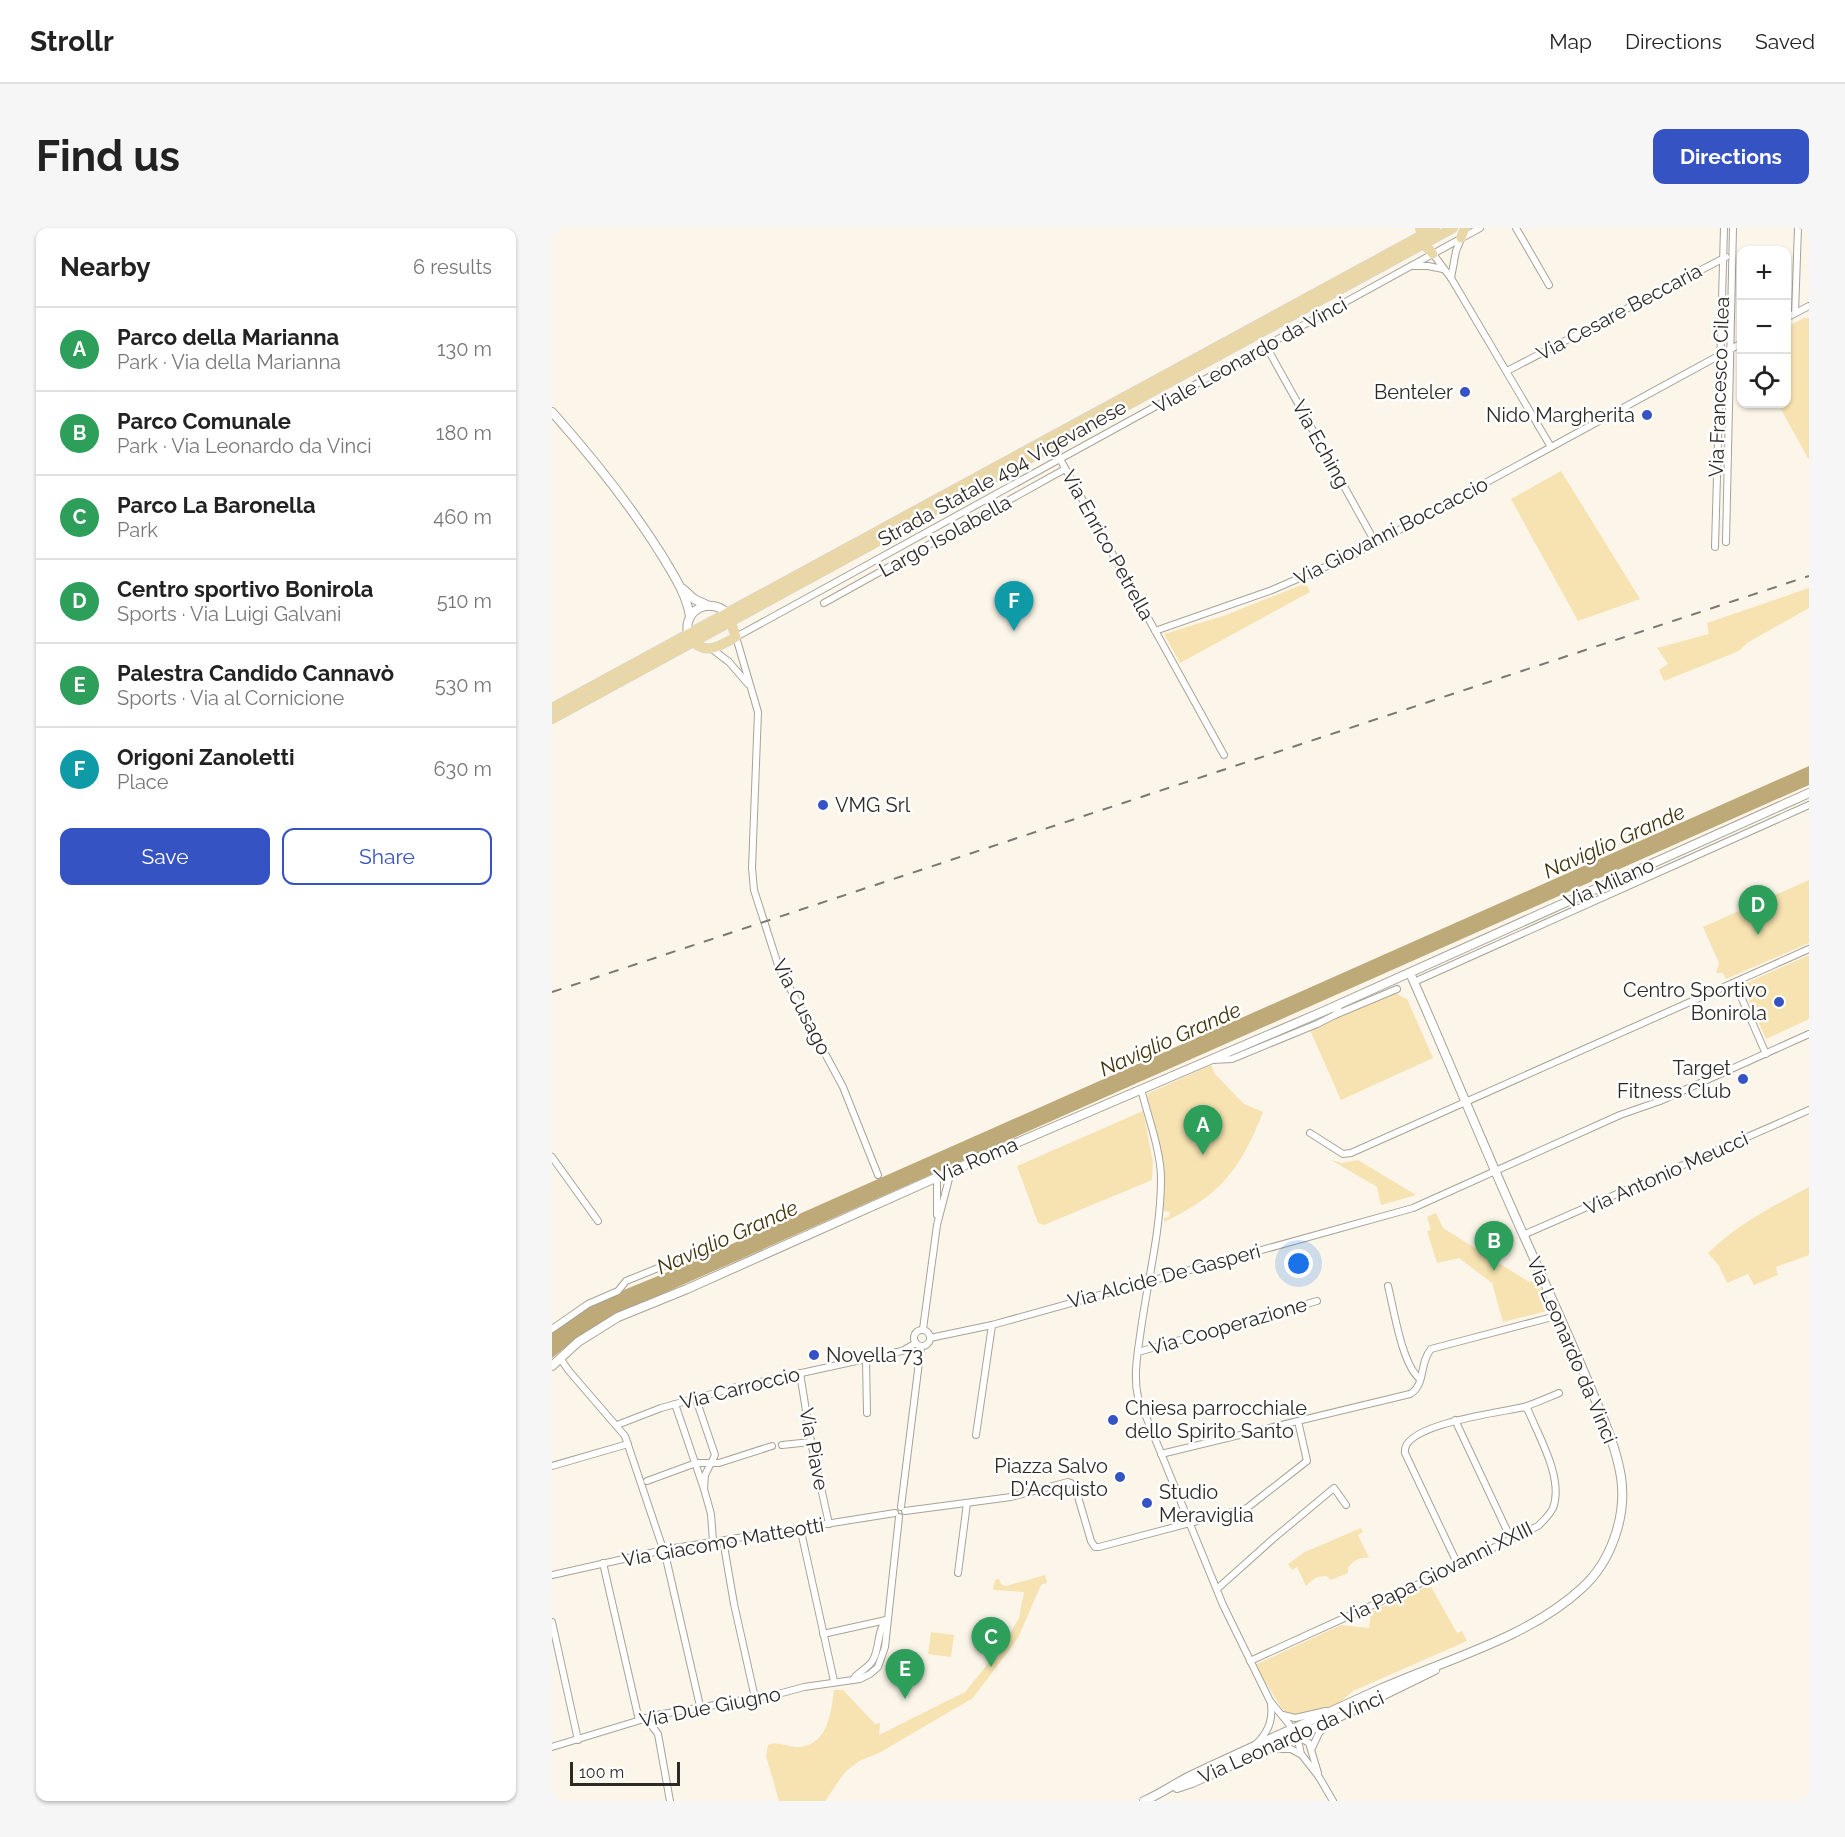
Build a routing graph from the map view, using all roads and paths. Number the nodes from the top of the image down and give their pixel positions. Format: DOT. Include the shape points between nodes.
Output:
graph roads {
  1 [pos="1435,228"];
  2 [pos="1453,228"];
  3 [pos="1466,228"];
  4 [pos="1480,228"];
  5 [pos="1516,228"];
  6 [pos="1724,228"];
  7 [pos="1733,228"];
  8 [pos="1798,228"];
  9 [pos="1422,236"];
  10 [pos="1461,238"];
  11 [pos="1433,254"];
  12 [pos="1723,257"];
  13 [pos="1732,257"];
  14 [pos="1410,267"];
  15 [pos="1444,269"];
  16 [pos="1451,278"];
  17 [pos="1549,285"];
  18 [pos="1809,306"];
  19 [pos="1795,314"];
  20 [pos="1791,316"];
  21 [pos="1737,345"];
  22 [pos="1266,346"];
  23 [pos="1731,348"];
  24 [pos="1720,355"];
  25 [pos="1507,371"];
  26 [pos="552,412"];
  27 [pos="1551,447"];
  28 [pos="1060,459"];
  29 [pos="1065,469"];
  30 [pos="1376,542"];
  31 [pos="1726,542"];
  32 [pos="1715,547"];
  33 [pos="680,586"];
  34 [pos="824,603"];
  35 [pos="708,605"];
  36 [pos="690,616"];
  37 [pos="729,617"];
  38 [pos="1155,631"];
  39 [pos="736,637"];
  40 [pos="690,638"];
  41 [pos="712,649"];
  42 [pos="752,690"];
  43 [pos="552,708"];
  44 [pos="552,718"];
  45 [pos="1224,755"];
  46 [pos="1809,793"];
  47 [pos="1809,805"];
  48 [pos="1809,949"];
  49 [pos="1410,972"];
  50 [pos="1414,982"];
  51 [pos="1735,983"];
  52 [pos="1397,988"];
  53 [pos="1340,1004"];
  54 [pos="1335,1015"];
  55 [pos="1809,1034"];
  56 [pos="1766,1054"];
  57 [pos="1208,1060"];
  58 [pos="1141,1089"];
  59 [pos="1466,1102"];
  60 [pos="1809,1110"];
  61 [pos="1310,1133"];
  62 [pos="552,1157"];
  63 [pos="951,1170"];
  64 [pos="1497,1172"];
  65 [pos="878,1175"];
  66 [pos="937,1177"];
  67 [pos="598,1221"];
  68 [pos="937,1225"];
  69 [pos="1523,1235"];
  70 [pos="675,1263"];
  71 [pos="1148,1281"];
  72 [pos="1388,1286"];
  73 [pos="1317,1300"];
  74 [pos="1560,1315"];
  75 [pos="992,1324"];
  76 [pos="552,1329"];
  77 [pos="923,1329"];
  78 [pos="930,1338"];
  79 [pos="919,1345"];
  80 [pos="1138,1352"];
  81 [pos="560,1359"];
  82 [pos="866,1359"];
  83 [pos="552,1366"];
  84 [pos="800,1373"];
  85 [pos="1420,1379"];
  86 [pos="1558,1393"];
  87 [pos="696,1399"];
  88 [pos="675,1404"];
  89 [pos="1524,1407"];
  90 [pos="867,1413"];
  91 [pos="1455,1420"];
  92 [pos="1298,1421"];
  93 [pos="617,1425"];
  94 [pos="976,1435"];
  95 [pos="811,1442"];
  96 [pos="628,1444"];
  97 [pos="782,1445"];
  98 [pos="772,1446"];
  99 [pos="1161,1454"];
  100 [pos="712,1462"];
  101 [pos="696,1463"];
  102 [pos="552,1466"];
  103 [pos="646,1481"];
  104 [pos="704,1489"];
  105 [pos="967,1503"];
  106 [pos="1346,1505"];
  107 [pos="903,1509"];
  108 [pos="897,1515"];
  109 [pos="1189,1522"];
  110 [pos="829,1524"];
  111 [pos="800,1527"];
  112 [pos="1512,1539"];
  113 [pos="723,1540"];
  114 [pos="713,1541"];
  115 [pos="663,1550"];
  116 [pos="603,1563"];
  117 [pos="1458,1565"];
  118 [pos="958,1573"];
  119 [pos="552,1575"];
  120 [pos="1217,1589"];
  121 [pos="886,1620"];
  122 [pos="552,1622"];
  123 [pos="824,1634"];
  124 [pos="1250,1661"];
  125 [pos="1450,1661"];
  126 [pos="834,1681"];
  127 [pos="756,1698"];
  128 [pos="1270,1701"];
  129 [pos="1346,1705"];
  130 [pos="700,1706"];
  131 [pos="1280,1714"];
  132 [pos="1339,1717"];
  133 [pos="643,1719"];
  134 [pos="1295,1732"];
  135 [pos="578,1740"];
  136 [pos="552,1747"];
  137 [pos="1311,1748"];
  138 [pos="1245,1750"];
  139 [pos="1264,1751"];
  140 [pos="1301,1754"];
  141 [pos="1319,1777"];
  142 [pos="1162,1792"];
  143 [pos="670,1801"];
  144 [pos="1144,1801"];
  145 [pos="1333,1801"];
  1 -- 9 [label="main road, Strada Statale 494 Vigevanese"];
  2 -- 9 [label="main road, Strada Statale 494 Vigevanese"];
  3 -- 10 [label="main road"];
  4 -- 10 [label="street, Viale Leonardo da Vinci"];
  5 -- 17 [label="street"];
  6 -- 12 [label="street, Via Francesco Cilea"];
  7 -- 13 [label="street, Via Francesco Cilea"];
  8 -- 19 [label="street"];
  9 -- 11 [label="main road"];
  9 -- 37 [label="main road, Strada Statale 494 Vigevanese"];
  10 -- 11 [label="street, Viale Leonardo da Vinci"];
  10 -- 16 [label="street"];
  11 -- 14 [label="street, Viale Leonardo da Vinci"];
  11 -- 15 [label="street"];
  12 -- 13 [label="street, Via Cesare Beccaria"];
  12 -- 24 [label="street, Via Francesco Cilea"];
  12 -- 25 [label="street, Via Cesare Beccaria"];
  13 -- 23 [label="street, Via Francesco Cilea"];
  14 -- 15 [label="street"];
  14 -- 22 [label="street, Viale Leonardo da Vinci"];
  15 -- 16 [label="street"];
  16 -- 25 [label="street"];
  18 -- 19 [label="street"];
  19 -- 20 [label="street"];
  21 -- 23 [label="street, Via Giovanni Boccaccio"];
  22 -- 28 [label="street, Viale Leonardo da Vinci"];
  22 -- 30 [label="street, Via Eching"];
  23 -- 24 [label="street, Via Giovanni Boccaccio"];
  23 -- 31 [label="street, Via Francesco Cilea"];
  24 -- 27 [label="street, Via Giovanni Boccaccio"];
  24 -- 32 [label="street, Via Francesco Cilea"];
  25 -- 27 [label="street"];
  26 -- 33 [label="main road" via="629,505"];
  27 -- 30 [label="street, Via Giovanni Boccaccio"];
  28 -- 29 [label="street, Via Enrico Petrella"];
  28 -- 39 [label="street, Viale Leonardo da Vinci"];
  29 -- 34 [label="street, Largo Isolabella"];
  29 -- 38 [label="street, Via Enrico Petrella"];
  30 -- 38 [label="street, Via Giovanni Boccaccio" via="1272,590"];
  33 -- 35 [label="main road"];
  33 -- 36 [label="main road"];
  35 -- 36 [label="main road"];
  35 -- 37 [label="main road" via="721,608"];
  36 -- 40 [label="main road"];
  37 -- 39 [label="main road"];
  37 -- 40 [label="main road, Strada Statale 494 Vigevanese"];
  38 -- 45 [label="street"];
  39 -- 41 [label="main road"];
  39 -- 42 [label="street, Via Cusago"];
  40 -- 41 [label="main road" via="705,649"];
  40 -- 43 [label="main road, Strada Statale 494 Vigevanese"];
  40 -- 44 [label="main road, Strada Statale 494 Vigevanese"];
  41 -- 42 [label="street, Via Cusago" via="743,676"];
  42 -- 65 [label="street, Via Cusago" via="758,712 754,890 779,969 843,1087"];
  46 -- 49 [label="main road, Via Milano"];
  47 -- 50 [label="street"];
  48 -- 51 [label="street"];
  49 -- 50 [label="main road, Via Leonardo da Vinci"];
  49 -- 53 [label="main road, Via Roma"];
  50 -- 59 [label="main road, Via Leonardo da Vinci"];
  51 -- 56 [label="street"];
  51 -- 59 [label="street"];
  52 -- 54 [label="street"];
  53 -- 54 [label="street"];
  53 -- 57 [label="main road, Via Roma"];
  54 -- 57 [label="street" via="1232,1059"];
  55 -- 56 [label="street, Via Alcide De Gasperi"];
  56 -- 64 [label="street, Via Alcide De Gasperi"];
  57 -- 58 [label="main road, Via Roma"];
  58 -- 63 [label="main road, Via Roma"];
  58 -- 71 [label="street" via="1161,1170"];
  59 -- 61 [label="street" via="1351,1153 1343,1154"];
  59 -- 64 [label="main road, Via Leonardo da Vinci"];
  60 -- 69 [label="street, Via Antonio Meucci"];
  62 -- 67 [label="street"];
  63 -- 66 [label="main road, Via Roma"];
  63 -- 68 [label="street"];
  64 -- 69 [label="main road, Via Leonardo da Vinci"];
  64 -- 71 [label="street, Via Alcide De Gasperi" via="1413,1208"];
  66 -- 68 [label="street"];
  66 -- 81 [label="main road, Via Roma" via="618,1317 578,1342"];
  68 -- 77 [label="street"];
  69 -- 74 [label="main road, Via Leonardo da Vinci"];
  70 -- 76 [label="street" via="633,1276 618,1290 588,1304"];
  71 -- 75 [label="street, Via Alcide De Gasperi"];
  71 -- 80 [label="street"];
  72 -- 85 [label="street" via="1407,1362"];
  73 -- 80 [label="street, Via Cooperazione"];
  74 -- 85 [label="street" via="1431,1349 1423,1361"];
  74 -- 125 [label="main road, Via Leonardo da Vinci" via="1612,1441 1622,1479 1615,1539 1584,1587 1550,1614"];
  75 -- 78 [label="street, Via Alcide De Gasperi"];
  75 -- 94 [label="street"];
  77 -- 78 [label="street"];
  77 -- 79 [label="street" via="915,1333"];
  78 -- 79 [label="street" via="928,1344"];
  79 -- 82 [label="street, Via Carroccio"];
  79 -- 107 [label="street"];
  80 -- 99 [label="street" via="1136,1389"];
  81 -- 83 [label="main road, Via Roma"];
  81 -- 93 [label="street"];
  82 -- 84 [label="street, Via Carroccio"];
  82 -- 90 [label="street"];
  84 -- 87 [label="street, Via Carroccio"];
  84 -- 95 [label="street, Via Piave"];
  85 -- 92 [label="street" via="1410,1394"];
  86 -- 89 [label="street"];
  87 -- 88 [label="street, Via Carroccio"];
  87 -- 100 [label="street" via="714,1450"];
  88 -- 93 [label="street, Via Carroccio"];
  88 -- 101 [label="street"];
  89 -- 91 [label="street"];
  89 -- 112 [label="street, Via Papa Giovanni XXIII" via="1552,1467 1555,1498 1549,1516"];
  91 -- 112 [label="street"];
  91 -- 117 [label="street" via="1407,1443 1405,1449"];
  92 -- 99 [label="street"];
  92 -- 109 [label="street" via="1308,1459 1305,1464 1247,1508"];
  93 -- 96 [label="street"];
  95 -- 97 [label="street"];
  95 -- 110 [label="street, Via Piave"];
  96 -- 102 [label="street"];
  96 -- 115 [label="street"];
  98 -- 100 [label="street"];
  99 -- 109 [label="street"];
  100 -- 101 [label="street"];
  100 -- 104 [label="street" via="705,1475"];
  101 -- 103 [label="street"];
  101 -- 104 [label="street"];
  104 -- 114 [label="street"];
  105 -- 107 [label="street"];
  105 -- 109 [label="street" via="1071,1483 1095,1547"];
  105 -- 118 [label="street"];
  106 -- 120 [label="street" via="1334,1488"];
  107 -- 108 [label="street" via="904,1515"];
  108 -- 110 [label="street, Via Giacomo Matteotti"];
  108 -- 121 [label="street"];
  109 -- 120 [label="street"];
  110 -- 111 [label="street, Via Giacomo Matteotti"];
  111 -- 113 [label="street, Via Giacomo Matteotti"];
  111 -- 123 [label="street"];
  112 -- 117 [label="street, Via Papa Giovanni XXIII"];
  113 -- 114 [label="street, Via Giacomo Matteotti"];
  113 -- 127 [label="street"];
  114 -- 115 [label="street, Via Giacomo Matteotti"];
  115 -- 116 [label="street, Via Giacomo Matteotti"];
  115 -- 130 [label="street"];
  116 -- 119 [label="street, Via Giacomo Matteotti"];
  116 -- 133 [label="street"];
  117 -- 124 [label="street, Via Papa Giovanni XXIII"];
  120 -- 124 [label="street"];
  121 -- 123 [label="street"];
  121 -- 126 [label="street, Via Due Giugno" via="881,1661 870,1674"];
  122 -- 135 [label="street"];
  123 -- 126 [label="street"];
  124 -- 128 [label="street"];
  125 -- 129 [label="main road, Via Leonardo da Vinci"];
  125 -- 132 [label="main road, Via Leonardo da Vinci"];
  126 -- 127 [label="street, Via Due Giugno"];
  127 -- 130 [label="street, Via Due Giugno"];
  128 -- 131 [label="street"];
  128 -- 138 [label="street" via="1272,1714 1267,1730"];
  129 -- 131 [label="street" via="1299,1717"];
  129 -- 134 [label="main road, Via Leonardo da Vinci"];
  130 -- 133 [label="street, Via Due Giugno"];
  131 -- 134 [label="street"];
  132 -- 134 [label="main road, Via Leonardo da Vinci"];
  132 -- 137 [label="street" via="1319,1732"];
  133 -- 135 [label="street, Via Due Giugno"];
  133 -- 143 [label="street" via="658,1734"];
  134 -- 137 [label="street"];
  134 -- 138 [label="main road, Via Leonardo da Vinci"];
  134 -- 139 [label="main road, Via Leonardo da Vinci"];
  134 -- 140 [label="street"];
  135 -- 136 [label="street, Via Due Giugno"];
  137 -- 141 [label="street"];
  138 -- 142 [label="main road, Via Leonardo da Vinci"];
  139 -- 140 [label="street" via="1291,1749"];
  139 -- 142 [label="main road, Via Leonardo da Vinci"];
  140 -- 141 [label="street"];
  141 -- 145 [label="street"];
  142 -- 144 [label="main road, Via Leonardo da Vinci"];
}
